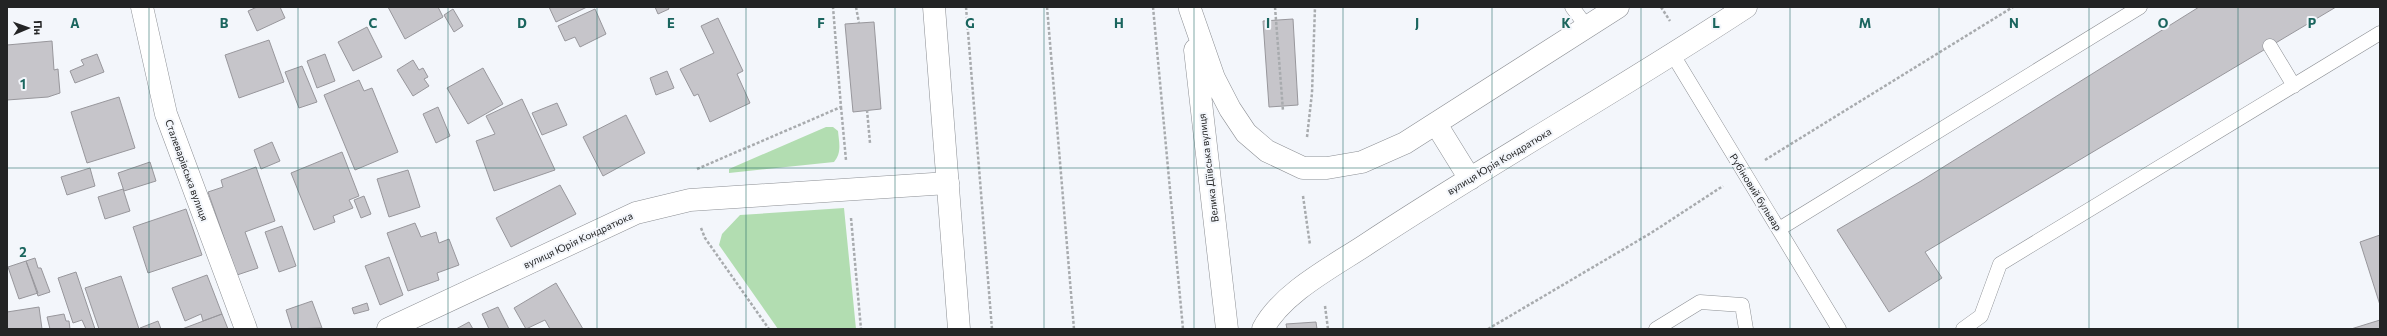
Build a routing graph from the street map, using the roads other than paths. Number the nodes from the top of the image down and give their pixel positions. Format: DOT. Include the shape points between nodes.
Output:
graph roads {
  1 [pos="142,7"];
  2 [pos="934,7"];
  3 [pos="1572,7"];
  4 [pos="1618,7"];
  5 [pos="1746,7"];
  6 [pos="2140,7"];
  7 [pos="1190,8"];
  8 [pos="1587,27"];
  9 [pos="2380,33"];
  10 [pos="2270,46"];
  11 [pos="1673,55"];
  12 [pos="2294,86"];
  13 [pos="1436,124"];
  14 [pos="1470,179"];
  15 [pos="948,183"];
  16 [pos="1779,229"];
  17 [pos="246,329"];
  18 [pos="388,329"];
  19 [pos="959,329"];
  20 [pos="1227,329"];
  21 [pos="1263,329"];
  22 [pos="1656,329"];
  23 [pos="1746,329"];
  24 [pos="1840,329"];
  25 [pos="1963,329"];
  1 -- 17 [label="main road, Сталеварівська вулиця" via="166,114"];
  2 -- 15 [label="main road"];
  3 -- 8 [label="lane"];
  4 -- 8 [label="main road"];
  5 -- 11 [label="main road, вулиця Юрія Кондратюка"];
  6 -- 16 [label="lane"];
  7 -- 13 [label="main road" via="1214,78 1246,133 1267,151 1303,168 1326,168 1362,162 1405,143"];
  7 -- 20 [label="main road, Велика Діївська вулиця"];
  8 -- 13 [label="main road"];
  9 -- 12 [label="lane"];
  10 -- 12 [label="lane"];
  11 -- 14 [label="main road, вулиця Юрія Кондратюка"];
  11 -- 16 [label="lane, Рубіновий бульвар"];
  12 -- 25 [label="lane" via="2000,264 1981,316"];
  13 -- 14 [label="main road"];
  14 -- 21 [label="main road, вулиця Юрія Кондратюка" via="1314,279 1280,306"];
  15 -- 18 [label="main road, вулиця Юрія Кондратюка" via="690,200 636,213"];
  15 -- 19 [label="main road"];
  16 -- 24 [label="lane, Рубіновий бульвар"];
  22 -- 23 [label="lane" via="1700,302 1742,305"];
}
